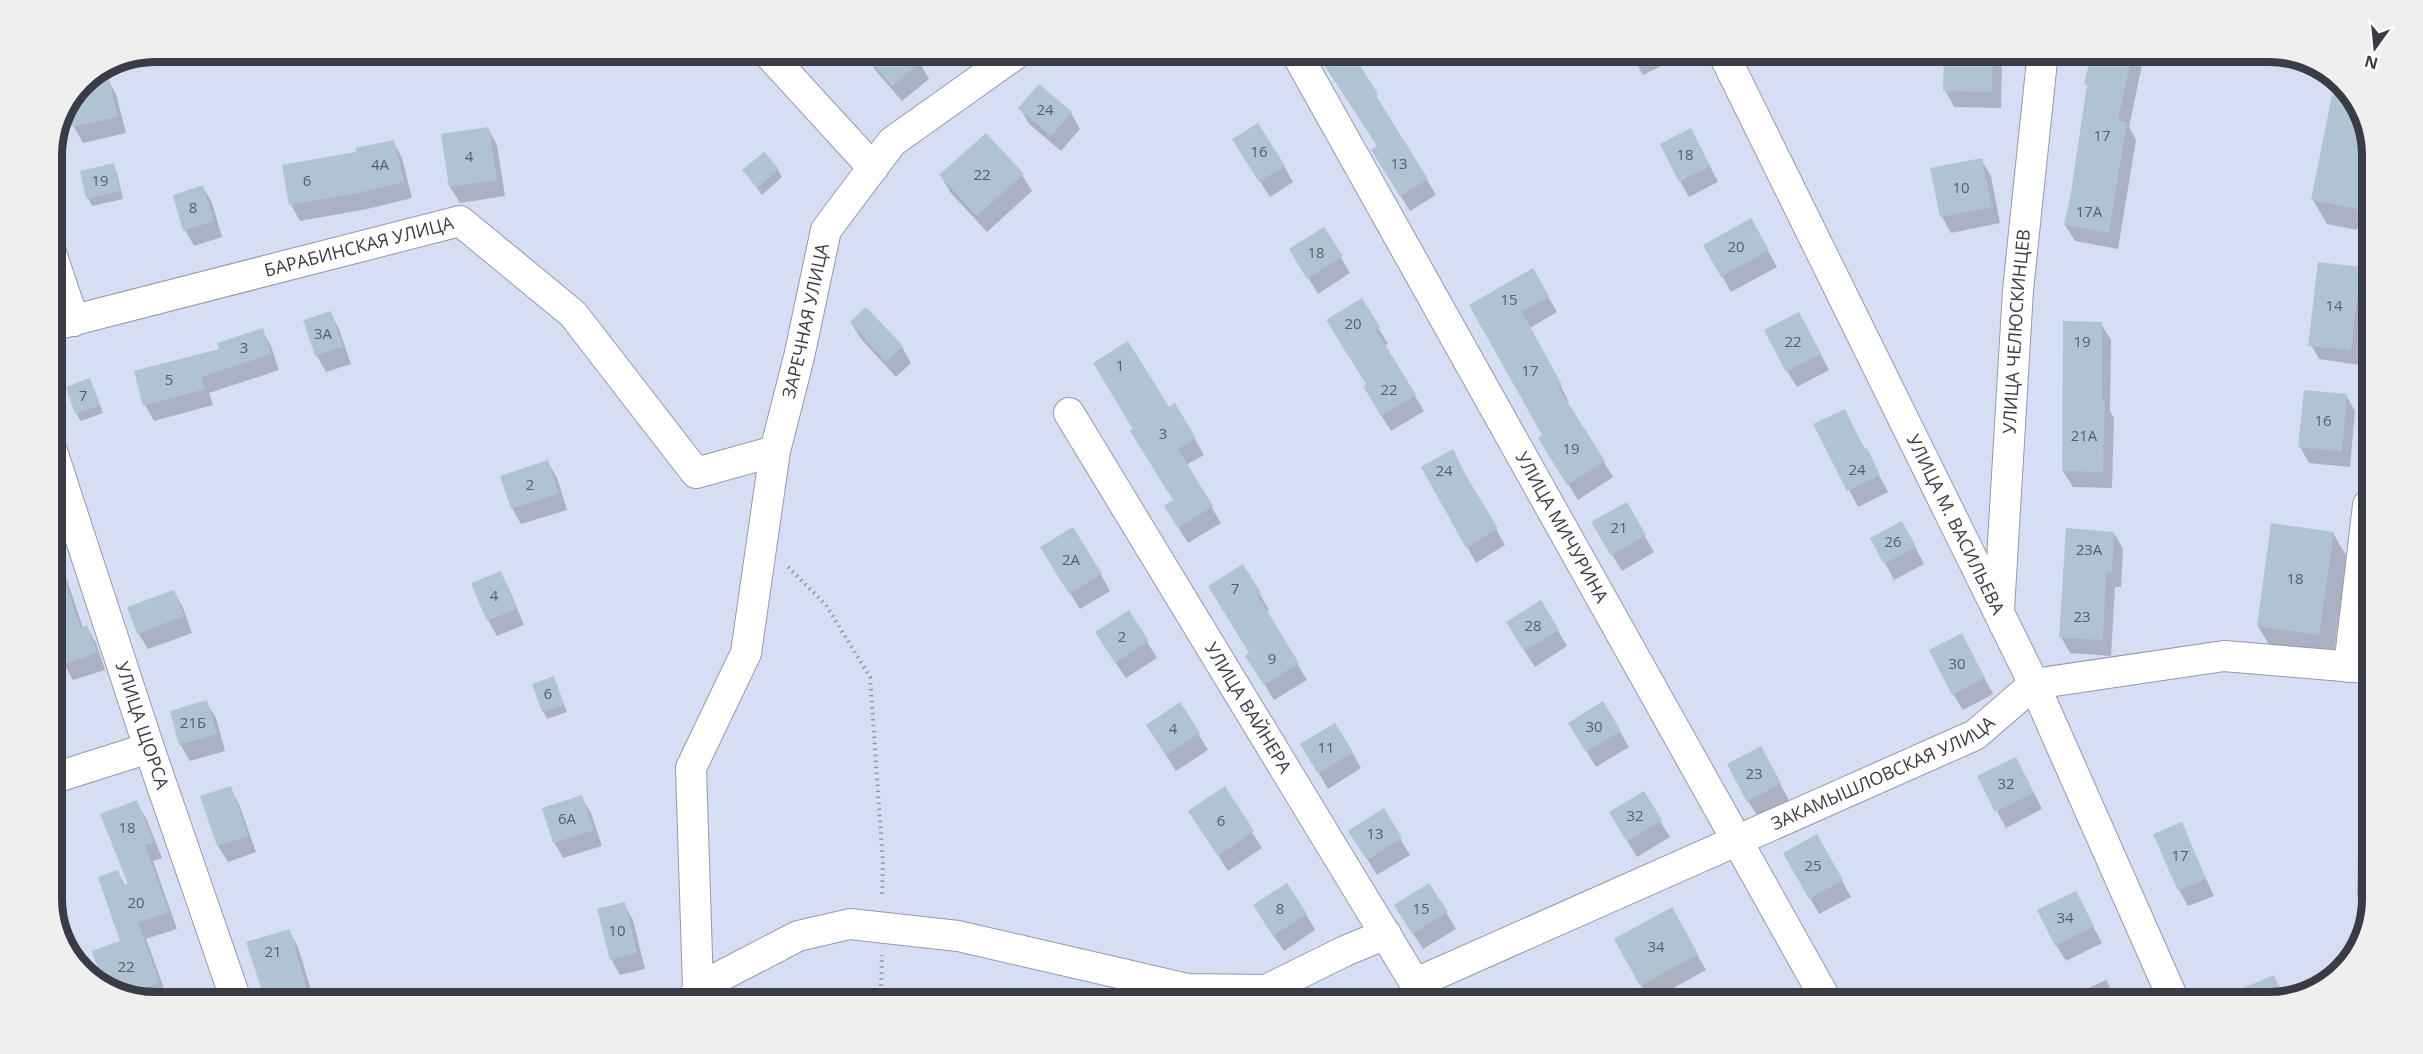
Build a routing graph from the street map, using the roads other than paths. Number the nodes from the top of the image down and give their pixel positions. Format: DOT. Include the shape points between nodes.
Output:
graph roads {
  1 [pos="776,62"];
  2 [pos="1005,62"];
  3 [pos="1301,62"];
  4 [pos="1727,62"];
  5 [pos="2042,62"];
  6 [pos="873,168"];
  7 [pos="62,323"];
  8 [pos="1069,412"];
  9 [pos="775,451"];
  10 [pos="62,482"];
  11 [pos="2362,609"];
  12 [pos="1999,613"];
  13 [pos="2358,668"];
  14 [pos="2034,684"];
  15 [pos="149,748"];
  16 [pos="62,776"];
  17 [pos="1737,840"];
  18 [pos="1386,934"];
  19 [pos="233,992"];
  20 [pos="694,992"];
  21 [pos="699,992"];
  22 [pos="1420,992"];
  23 [pos="1423,992"];
  24 [pos="1822,992"];
  25 [pos="2170,992"];
  1 -- 6 [label="street"];
  2 -- 6 [label="street, ЗАРЕЧНАЯ УЛИЦА" via="892,142"];
  3 -- 17 [label="street, УЛИЦА МИЧУРИНА"];
  4 -- 12 [label="street, УЛИЦА М. ВАСИЛЬЕВА"];
  5 -- 12 [label="street, УЛИЦА ЧЕЛЮСКИНЦЕВ" via="2018,290"];
  6 -- 9 [label="street, ЗАРЕЧНАЯ УЛИЦА" via="826,230"];
  7 -- 9 [label="street, БАРАБИНСКАЯ УЛИЦА" via="460,221 573,314 696,473"];
  8 -- 18 [label="street, УЛИЦА ВАЙНЕРА"];
  9 -- 20 [label="street, ЗАРЕЧНАЯ УЛИЦА" via="746,653 691,768"];
  10 -- 15 [label="street, УЛИЦА ЩОРСА"];
  11 -- 13 [label="street"];
  12 -- 14 [label="street, УЛИЦА М. ВАСИЛЬЕВА"];
  13 -- 14 [label="street" via="2224,656"];
  14 -- 17 [label="street, ЗАКАМЫШЛОВСКАЯ УЛИЦА" via="1974,735"];
  14 -- 25 [label="street, УЛИЦА М. ВАСИЛЬЕВА"];
  15 -- 16 [label="street"];
  15 -- 19 [label="street, УЛИЦА ЩОРСА"];
  17 -- 23 [label="street, ЗАКАМЫШЛОВСКАЯ УЛИЦА"];
  17 -- 24 [label="street, УЛИЦА МИЧУРИНА"];
  18 -- 21 [label="street" via="1266,990 1188,989 958,936 850,924 798,936"];
  18 -- 22 [label="street, УЛИЦА ВАЙНЕРА"];
}
